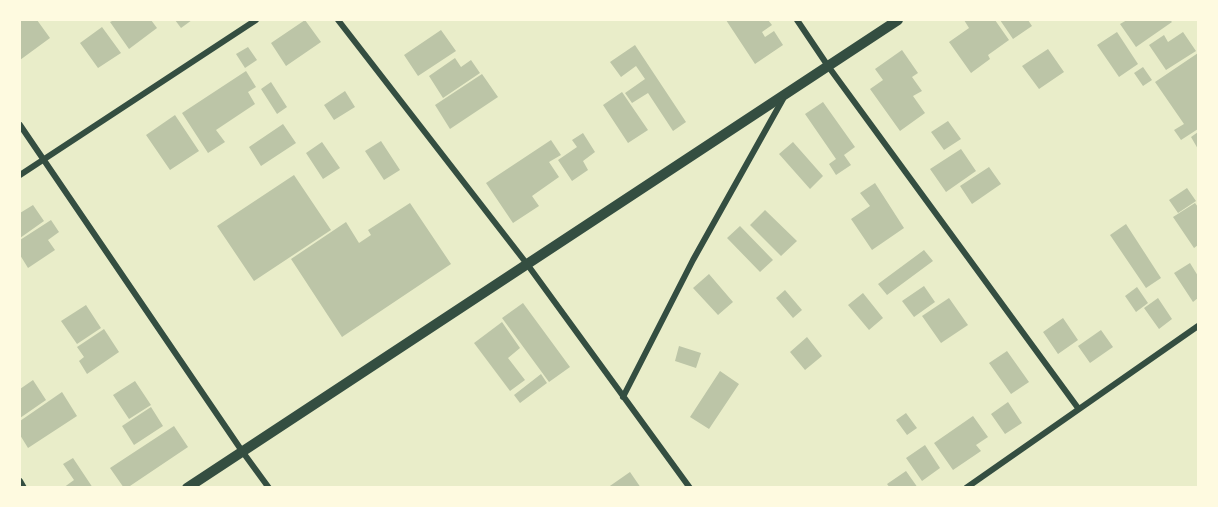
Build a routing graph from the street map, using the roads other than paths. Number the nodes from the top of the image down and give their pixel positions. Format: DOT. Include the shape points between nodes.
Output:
graph roads {
  1 [pos="256,20"];
  2 [pos="338,20"];
  3 [pos="797,20"];
  4 [pos="898,20"];
  5 [pos="828,66"];
  6 [pos="787,93"];
  7 [pos="20,125"];
  8 [pos="43,159"];
  9 [pos="20,175"];
  10 [pos="526,264"];
  11 [pos="1198,326"];
  12 [pos="623,397"];
  13 [pos="1078,408"];
  14 [pos="242,451"];
  15 [pos="20,481"];
  16 [pos="24,488"];
  17 [pos="187,488"];
  18 [pos="269,488"];
  19 [pos="690,488"];
  20 [pos="966,488"];
  1 -- 8 [label="street"];
  2 -- 10 [label="street"];
  3 -- 5 [label="street"];
  4 -- 5 [label="street"];
  5 -- 6 [label="street"];
  5 -- 13 [label="street"];
  6 -- 10 [label="street"];
  6 -- 12 [label="street" via="693,260"];
  7 -- 8 [label="street"];
  8 -- 9 [label="street"];
  8 -- 14 [label="street"];
  10 -- 12 [label="street"];
  10 -- 14 [label="street"];
  11 -- 13 [label="street"];
  12 -- 19 [label="street"];
  13 -- 20 [label="street"];
  14 -- 17 [label="street"];
  14 -- 18 [label="street"];
  15 -- 16 [label="street"];
}
